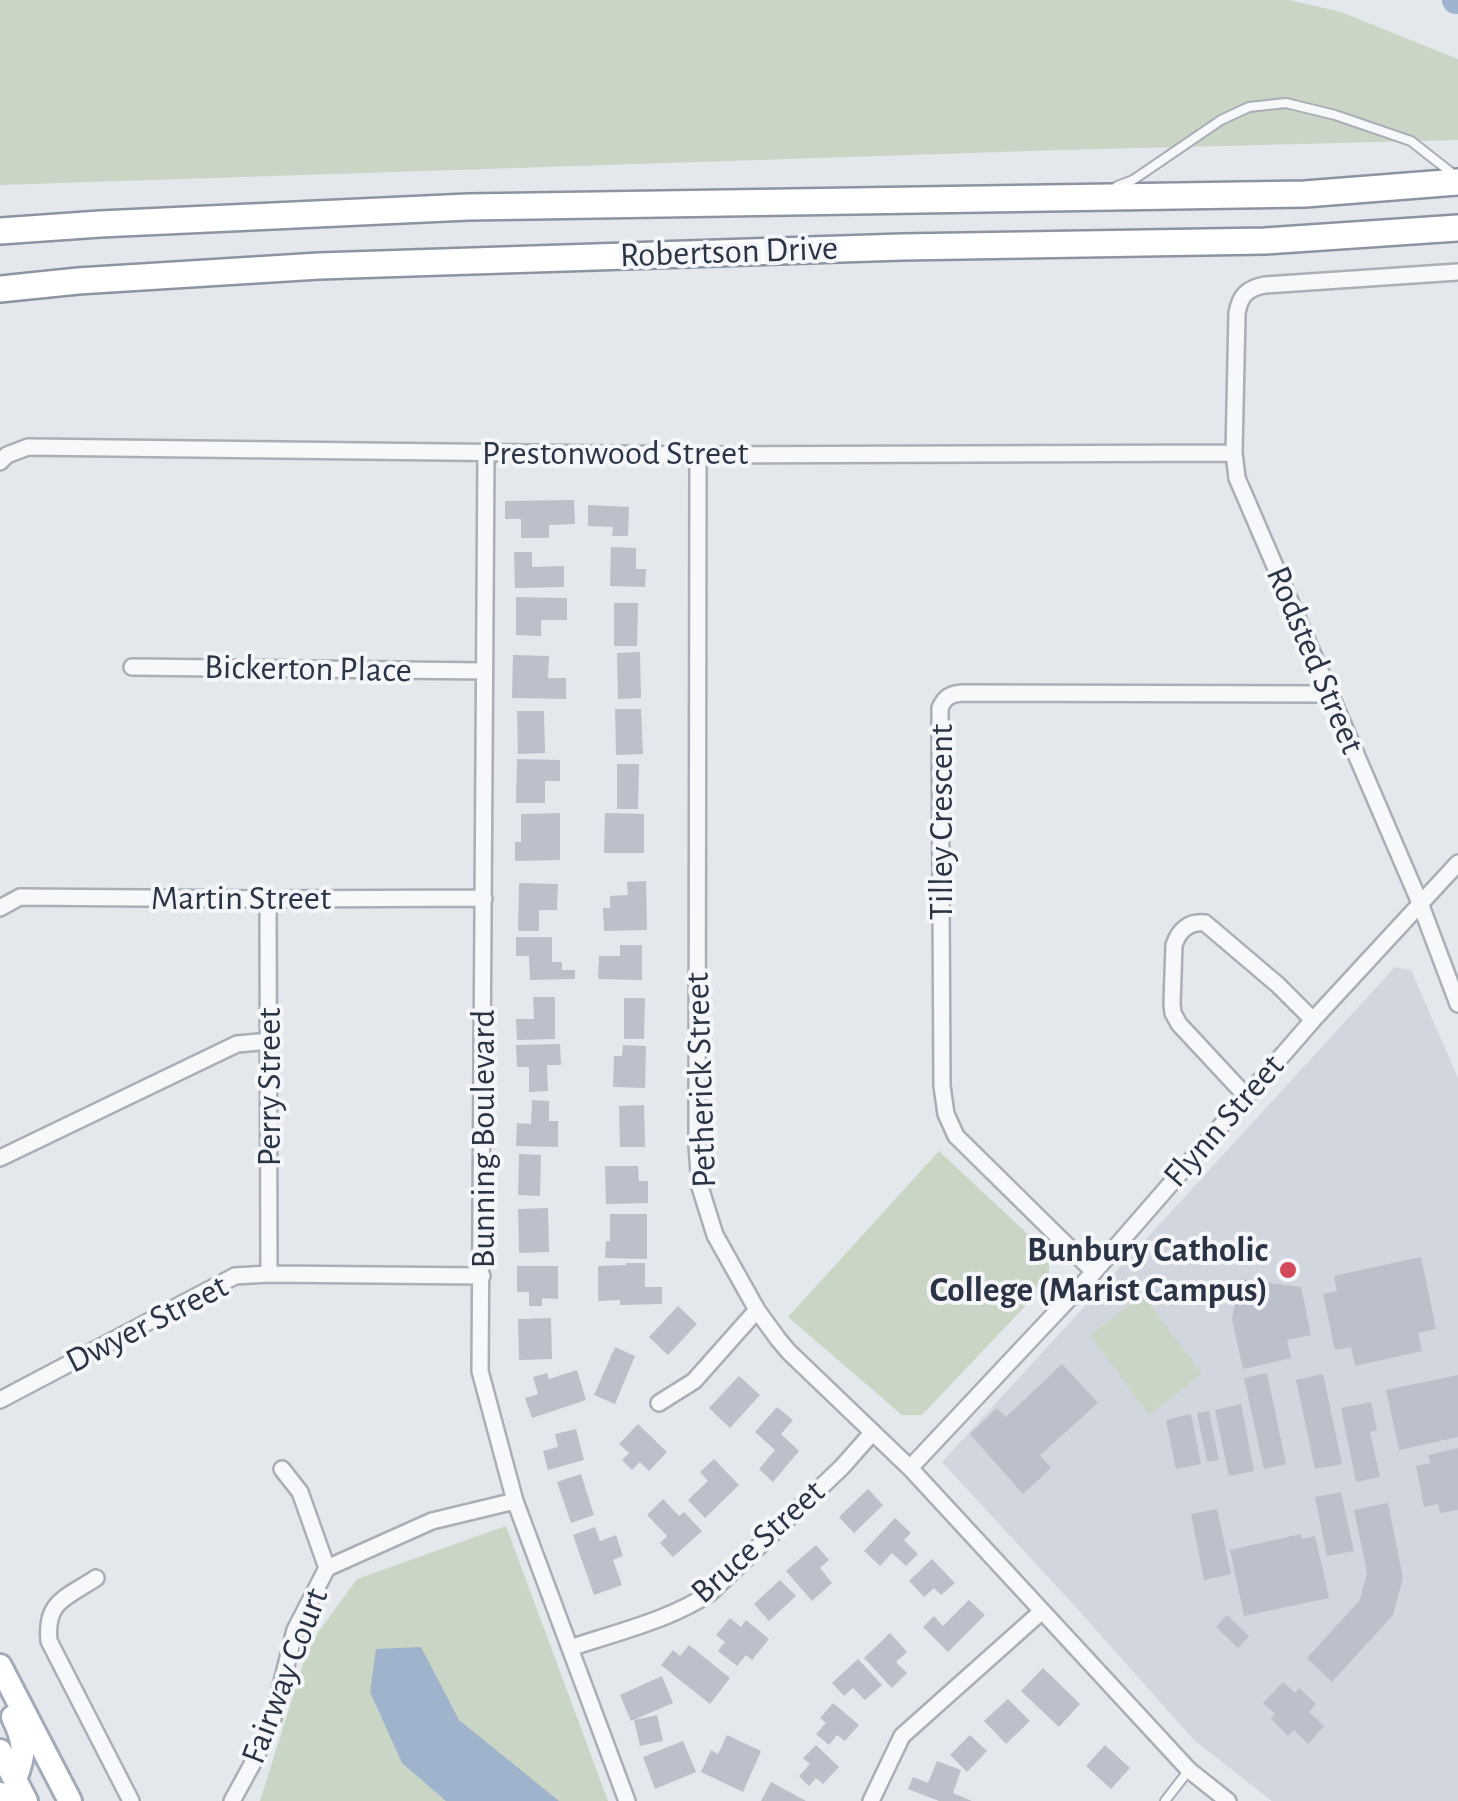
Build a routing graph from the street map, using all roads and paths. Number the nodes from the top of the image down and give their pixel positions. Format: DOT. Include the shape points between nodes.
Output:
graph roads {
  1 [pos="1458,180"];
  2 [pos="1090,198"];
  3 [pos="0,217"];
  4 [pos="100,224"];
  5 [pos="1458,228"];
  6 [pos="0,231"];
  7 [pos="1458,272"];
  8 [pos="0,289"];
  9 [pos="486,452"];
  10 [pos="1234,453"];
  11 [pos="698,455"];
  12 [pos="0,462"];
  13 [pos="132,667"];
  14 [pos="484,671"];
  15 [pos="1328,694"];
  16 [pos="1458,863"];
  17 [pos="484,898"];
  18 [pos="268,900"];
  19 [pos="1420,904"];
  20 [pos="0,908"];
  21 [pos="1458,1004"];
  22 [pos="1312,1020"];
  23 [pos="270,1041"];
  24 [pos="1246,1096"];
  25 [pos="0,1158"];
  26 [pos="1094,1272"];
  27 [pos="269,1274"];
  28 [pos="482,1276"];
  29 [pos="757,1310"];
  30 [pos="0,1400"];
  31 [pos="659,1402"];
  32 [pos="873,1432"];
  33 [pos="910,1468"];
  34 [pos="282,1469"];
  35 [pos="516,1501"];
  36 [pos="327,1568"];
  37 [pos="96,1578"];
  38 [pos="1041,1612"];
  39 [pos="570,1648"];
  40 [pos="0,1666"];
  41 [pos="0,1692"];
  42 [pos="1189,1770"];
  43 [pos="10,1780"];
  44 [pos="66,1794"];
  45 [pos="131,1801"];
  46 [pos="232,1801"];
  47 [pos="626,1801"];
  48 [pos="871,1801"];
  49 [pos="1165,1801"];
  50 [pos="1228,1801"];
  1 -- 2 [label="highway, Robertson Drive" via="1304,194"];
  1 -- 2 [label="lane" via="1411,141 1286,103 1248,107 1221,120 1133,180"];
  2 -- 4 [label="highway, Robertson Drive" via="468,207"];
  3 -- 4 [label="highway"];
  4 -- 6 [label="highway, Robertson Drive"];
  5 -- 8 [label="highway, Robertson Drive" via="1265,241 319,266"];
  7 -- 10 [label="street, Rodsted Street" via="1250,288 1238,304"];
  9 -- 11 [label="street, Prestonwood Street"];
  9 -- 12 [label="street, Prestonwood Street" via="28,447"];
  9 -- 14 [label="street, Bunning Boulevard"];
  10 -- 11 [label="street, Prestonwood Street"];
  10 -- 15 [label="street, Rodsted Street" via="1237,478"];
  11 -- 29 [label="street, Petherick Street" via="698,1172 715,1235"];
  13 -- 14 [label="street, Bickerton Place"];
  14 -- 17 [label="street, Bunning Boulevard"];
  15 -- 19 [label="street, Rodsted Street"];
  15 -- 26 [label="street, Tilley Crescent" via="944,698 946,1114 956,1136"];
  16 -- 19 [label="street, Flynn Street"];
  17 -- 18 [label="street, Martin Street"];
  17 -- 28 [label="street, Bunning Boulevard"];
  18 -- 20 [label="street, Martin Street" via="20,897"];
  18 -- 23 [label="street, Perry Street"];
  19 -- 21 [label="street, Rodsted Street"];
  19 -- 22 [label="street, Flynn Street"];
  22 -- 24 [label="street, Flynn Street"];
  22 -- 24 [label="street" via="1205,924 1191,924 1177,936 1173,1014"];
  23 -- 25 [label="street" via="237,1044"];
  23 -- 27 [label="street, Perry Street"];
  24 -- 26 [label="street, Flynn Street"];
  26 -- 33 [label="street, Flynn Street"];
  27 -- 28 [label="street, Dwyer Street"];
  27 -- 30 [label="street, Dwyer Street" via="235,1276"];
  28 -- 35 [label="street, Bunning Boulevard" via="480,1371"];
  29 -- 31 [label="street" via="694,1381"];
  29 -- 32 [label="street, Petherick Street" via="789,1352"];
  32 -- 33 [label="street, Petherick Street"];
  32 -- 39 [label="street, Bruce Street" via="710,1593"];
  33 -- 38 [label="street, Petherick Street"];
  34 -- 36 [label="street" via="300,1492"];
  35 -- 36 [label="street, Fairway Court" via="432,1521"];
  35 -- 39 [label="street, Bunning Boulevard"];
  36 -- 46 [label="street, Fairway Court" via="296,1630 273,1718"];
  37 -- 45 [label="street" via="54,1606 49,1641"];
  38 -- 42 [label="street, Petherick Street"];
  38 -- 48 [label="street" via="902,1736"];
  39 -- 47 [label="street, Bunning Boulevard"];
  40 -- 44 [label="main road"];
  41 -- 43 [label="main road" via="21,1734 23,1756"];
  42 -- 49 [label="lane"];
  42 -- 50 [label="street, Petherick Street"];
  43 -- 44 [label="main road"];
}
